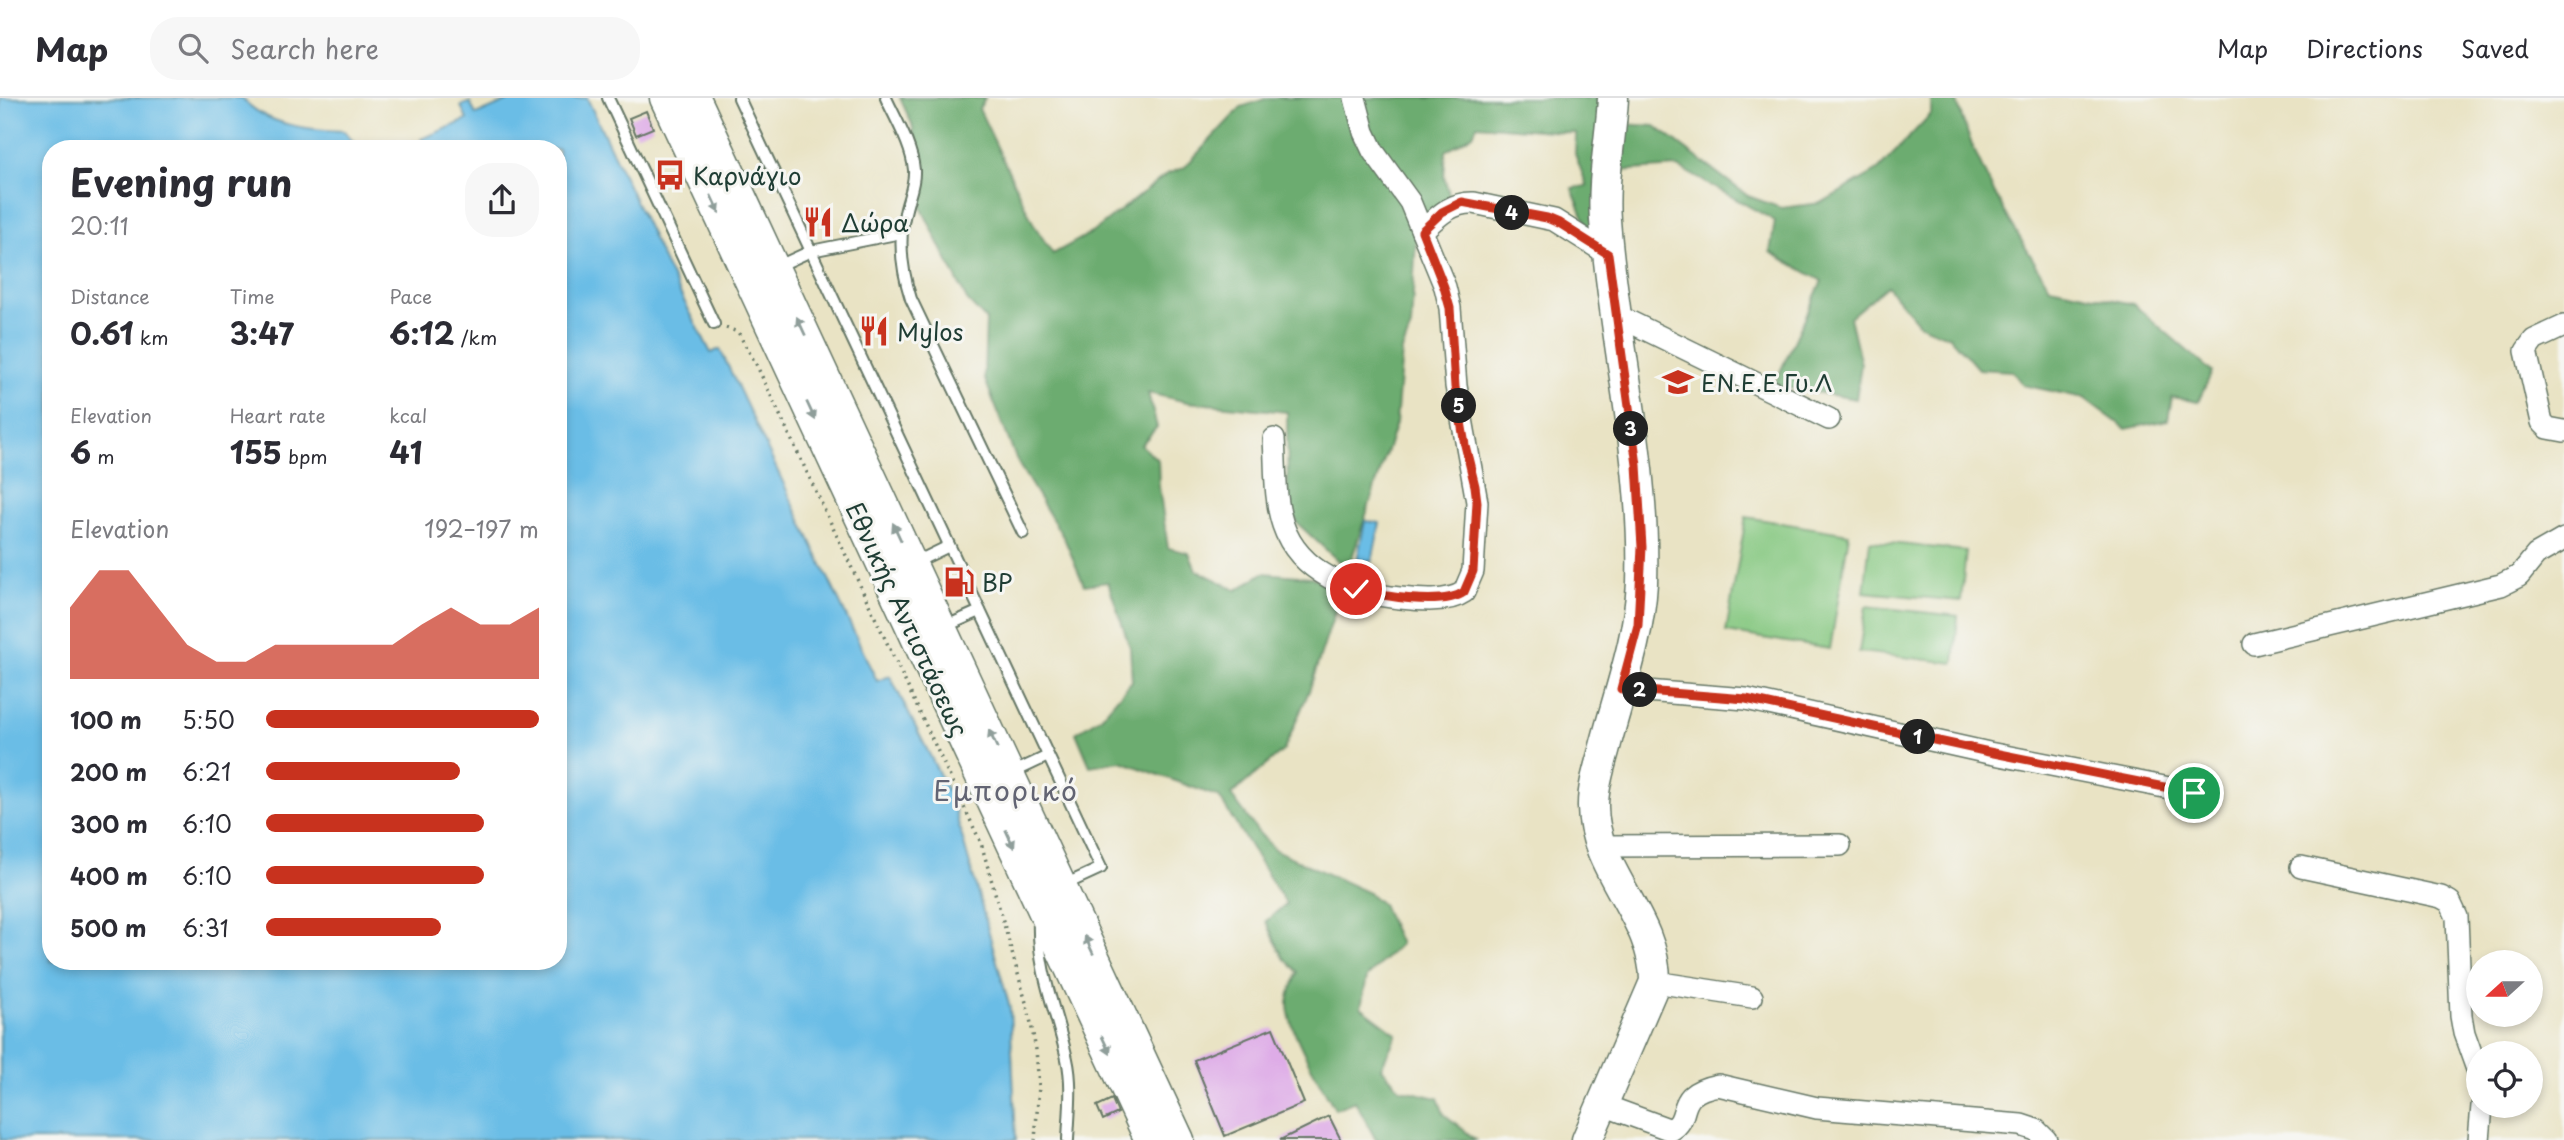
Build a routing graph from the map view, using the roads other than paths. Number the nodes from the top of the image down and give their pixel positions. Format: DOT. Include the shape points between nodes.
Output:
graph roads {
  1 [pos="608,98"];
  2 [pos="666,98"];
  3 [pos="695,98"];
  4 [pos="739,98"];
  5 [pos="887,98"];
  6 [pos="1355,98"];
  7 [pos="1613,98"];
  8 [pos="1422,231"];
  9 [pos="901,233"];
  10 [pos="811,251"];
  11 [pos="1608,254"];
  12 [pos="774,268"];
  13 [pos="1616,315"];
  14 [pos="714,324"];
  15 [pos="2564,326"];
  16 [pos="1829,419"];
  17 [pos="2564,431"];
  18 [pos="1274,439"];
  19 [pos="1023,533"];
  20 [pos="2564,539"];
  21 [pos="949,546"];
  22 [pos="911,564"];
  23 [pos="980,611"];
  24 [pos="942,629"];
  25 [pos="2254,644"];
  26 [pos="1621,689"];
  27 [pos="1048,756"];
  28 [pos="1009,774"];
  29 [pos="2194,793"];
  30 [pos="1840,845"];
  31 [pos="1601,846"];
  32 [pos="2301,867"];
  33 [pos="1050,892"];
  34 [pos="1656,982"];
  35 [pos="1752,998"];
  36 [pos="2467,1041"];
  37 [pos="1603,1105"];
  38 [pos="2481,1118"];
  39 [pos="1068,1140"];
  40 [pos="1150,1140"];
  41 [pos="1179,1140"];
  42 [pos="1587,1140"];
  43 [pos="2046,1140"];
  44 [pos="2479,1140"];
  1 -- 14 [label="lane"];
  2 -- 33 [label="main road, Εθνικής Αντιστάσεως, one-way"];
  3 -- 12 [label="main road, Εθνικής Αντιστάσεως"];
  4 -- 10 [label="lane"];
  5 -- 9 [label="lane" via="914,165 914,184"];
  6 -- 8 [label="street" via="1373,151 1404,193"];
  7 -- 11 [label="main road" via="1605,216"];
  8 -- 11 [label="street" via="1462,202 1553,220"];
  8 -- 18 [label="street" via="1450,308 1455,387 1475,486 1473,571 1464,592 1448,598 1394,598 1356,589 1323,574 1298,552 1283,526"];
  9 -- 10 [label="lane"];
  9 -- 19 [label="lane" via="911,299"];
  10 -- 12 [label="lane"];
  10 -- 21 [label="lane"];
  11 -- 13 [label="main road"];
  22 -- 12 [label="main road, Εθνικής Αντιστάσεως, one-way"];
  13 -- 16 [label="street"];
  13 -- 26 [label="main road" via="1637,465 1642,547 1638,625"];
  15 -- 17 [label="street" via="2534,340 2526,351 2542,422"];
  20 -- 25 [label="street" via="2536,555 2519,576 2501,585"];
  21 -- 22 [label="lane"];
  21 -- 23 [label="lane"];
  22 -- 24 [label="main road, Εθνικής Αντιστάσεως"];
  23 -- 24 [label="lane"];
  23 -- 27 [label="lane"];
  28 -- 24 [label="main road, Εθνικής Αντιστάσεως, one-way"];
  26 -- 29 [label="street" via="1746,699"];
  26 -- 31 [label="main road" via="1592,804"];
  27 -- 28 [label="lane"];
  27 -- 33 [label="lane" via="1101,868"];
  28 -- 33 [label="main road, Εθνικής Αντιστάσεως"];
  30 -- 31 [label="street"];
  31 -- 34 [label="main road" via="1650,949"];
  32 -- 36 [label="street" via="2451,902 2457,916 2461,1016"];
  33 -- 39 [label="lane" via="1038,945 1070,1074"];
  33 -- 40 [label="main road, Εθνικής Αντιστάσεως, one-way"];
  41 -- 33 [label="main road, Εθνικής Αντιστάσεως, one-way"];
  34 -- 35 [label="street"];
  34 -- 37 [label="main road"];
  37 -- 42 [label="main road"];
  37 -- 43 [label="street" via="1671,1130 1687,1099 1718,1085 1817,1108 2021,1125"];
  38 -- 44 [label="street"];
}
